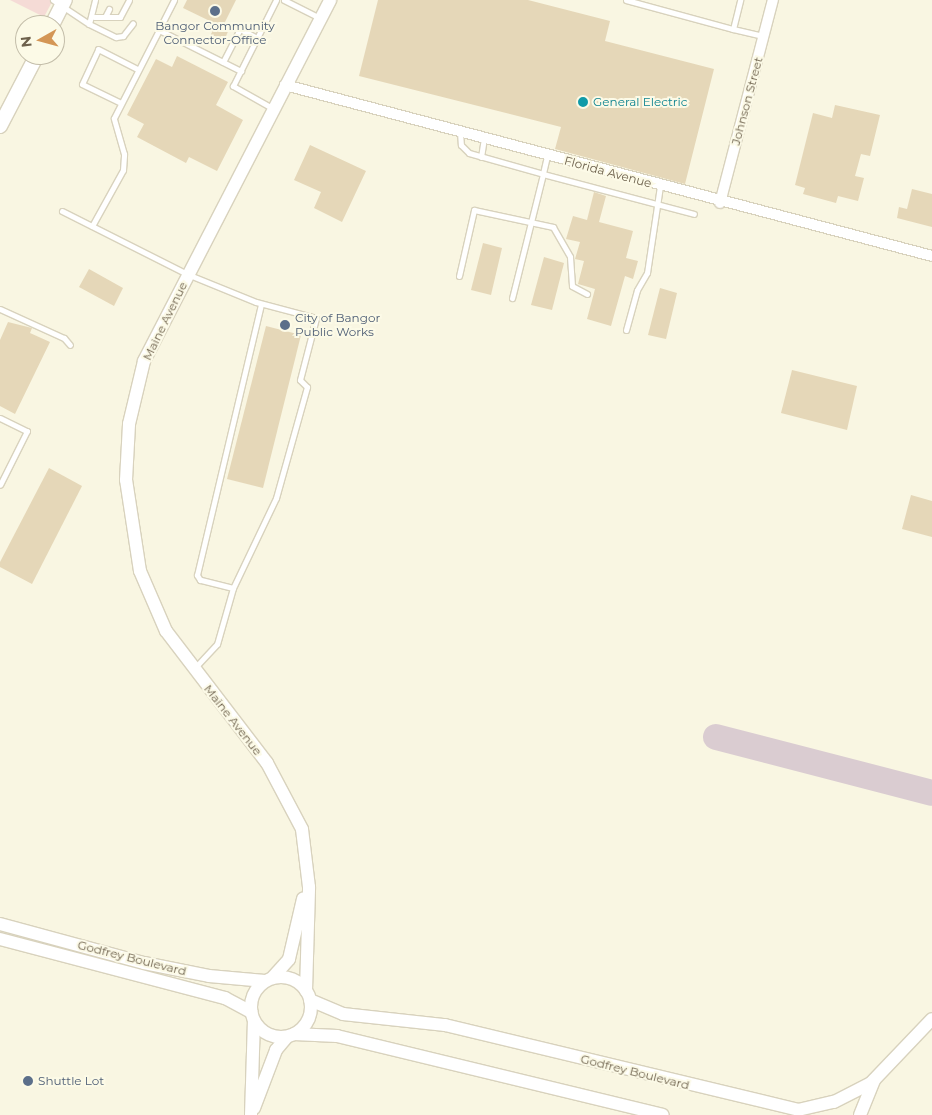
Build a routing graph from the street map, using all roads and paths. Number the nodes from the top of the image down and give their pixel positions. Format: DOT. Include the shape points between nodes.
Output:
graph roads {
  1 [pos="96,0"];
  2 [pos="129,0"];
  3 [pos="174,0"];
  4 [pos="276,0"];
  5 [pos="284,0"];
  6 [pos="330,0"];
  7 [pos="626,0"];
  8 [pos="740,0"];
  9 [pos="773,0"];
  10 [pos="60,2"];
  11 [pos="109,9"];
  12 [pos="55,15"];
  13 [pos="105,17"];
  14 [pos="94,18"];
  15 [pos="320,18"];
  16 [pos="133,22"];
  17 [pos="89,24"];
  18 [pos="733,28"];
  19 [pos="159,30"];
  20 [pos="764,36"];
  21 [pos="257,38"];
  22 [pos="223,62"];
  23 [pos="32,65"];
  24 [pos="137,68"];
  25 [pos="241,71"];
  26 [pos="285,85"];
  27 [pos="121,103"];
  28 [pos="273,108"];
  29 [pos="0,126"];
  30 [pos="460,132"];
  31 [pos="484,139"];
  32 [pos="547,156"];
  33 [pos="480,157"];
  34 [pos="543,174"];
  35 [pos="660,186"];
  36 [pos="720,203"];
  37 [pos="656,204"];
  38 [pos="62,211"];
  39 [pos="694,214"];
  40 [pos="531,223"];
  41 [pos="92,226"];
  42 [pos="932,256"];
  43 [pos="188,274"];
  44 [pos="459,276"];
  45 [pos="587,294"];
  46 [pos="512,298"];
  47 [pos="262,304"];
  48 [pos="0,309"];
  49 [pos="626,330"];
  50 [pos="70,345"];
  51 [pos="0,418"];
  52 [pos="0,485"];
  53 [pos="233,588"];
  54 [pos="193,670"];
  55 [pos="308,865"];
  56 [pos="0,924"];
  57 [pos="0,940"];
  58 [pos="269,979"];
  59 [pos="308,995"];
  60 [pos="252,1016"];
  61 [pos="932,1019"];
  62 [pos="290,1035"];
  63 [pos="876,1076"];
  64 [pos="770,1106"];
  65 [pos="251,1115"];
  66 [pos="663,1115"];
  67 [pos="804,1115"];
  68 [pos="860,1115"];
  1 -- 14 [label="lane"];
  2 -- 13 [label="lane" via="120,17"];
  3 -- 19 [label="lane"];
  4 -- 21 [label="lane"];
  5 -- 15 [label="lane"];
  6 -- 15 [label="street, Maine Avenue"];
  7 -- 18 [label="lane"];
  8 -- 18 [label="lane"];
  9 -- 20 [label="street, Johnson Street"];
  10 -- 12 [label="main road"];
  10 -- 17 [label="lane"];
  11 -- 13 [label="lane"];
  13 -- 14 [label="lane"];
  14 -- 17 [label="lane"];
  15 -- 26 [label="street, Maine Avenue"];
  16 -- 17 [label="lane" via="123,36 116,37"];
  18 -- 20 [label="lane"];
  19 -- 22 [label="lane"];
  19 -- 24 [label="lane"];
  20 -- 36 [label="street, Johnson Street"];
  21 -- 22 [label="lane" via="240,29"];
  21 -- 25 [label="lane"];
  22 -- 25 [label="lane"];
  23 -- 29 [label="main road"];
  24 -- 27 [label="lane"];
  24 -- 27 [label="lane" via="98,49 82,84"];
  25 -- 28 [label="lane" via="233,86"];
  26 -- 28 [label="street, Maine Avenue"];
  26 -- 30 [label="street, Florida Avenue"];
  27 -- 41 [label="lane" via="114,128 122,144 123,170"];
  28 -- 43 [label="street, Maine Avenue"];
  30 -- 31 [label="street, Florida Avenue"];
  30 -- 33 [label="lane" via="464,150"];
  31 -- 32 [label="street, Florida Avenue"];
  31 -- 33 [label="lane"];
  32 -- 34 [label="lane"];
  32 -- 35 [label="street, Florida Avenue"];
  33 -- 34 [label="lane"];
  34 -- 37 [label="lane"];
  34 -- 40 [label="lane"];
  35 -- 36 [label="street, Florida Avenue"];
  35 -- 37 [label="lane"];
  36 -- 42 [label="street, Florida Avenue"];
  37 -- 39 [label="lane"];
  37 -- 49 [label="lane" via="647,273 637,290"];
  38 -- 41 [label="lane"];
  40 -- 44 [label="lane" via="474,210"];
  40 -- 45 [label="lane" via="553,227 570,256 572,286"];
  40 -- 46 [label="lane"];
  41 -- 43 [label="lane"];
  43 -- 47 [label="lane"];
  43 -- 54 [label="street, Maine Avenue" via="144,361 129,424 126,480 140,571 166,631"];
  47 -- 53 [label="lane" via="197,574 200,580"];
  47 -- 53 [label="lane" via="316,318 300,380 307,387 276,498"];
  48 -- 50 [label="lane" via="64,338"];
  51 -- 52 [label="lane" via="28,431"];
  53 -- 54 [label="lane" via="218,644"];
  54 -- 55 [label="street, Maine Avenue" via="281,785 302,829"];
  55 -- 58 [label="street, Maine Avenue" via="294,942 283,970"];
  55 -- 59 [label="street, Maine Avenue"];
  56 -- 58 [label="street, Godfrey Boulevard" via="144,963 209,976"];
  57 -- 60 [label="street, Godfrey Boulevard" via="225,998"];
  58 -- 59 [label="street" via="292,979"];
  58 -- 60 [label="street" via="253,994"];
  59 -- 62 [label="street" via="309,1016"];
  59 -- 64 [label="street, Godfrey Boulevard" via="343,1014 445,1025"];
  60 -- 62 [label="street" via="269,1035"];
  60 -- 65 [label="street"];
  61 -- 63 [label="street, Godfrey Boulevard"];
  62 -- 65 [label="street" via="276,1050"];
  62 -- 66 [label="street" via="337,1036"];
  63 -- 64 [label="street, Godfrey Boulevard" via="853,1094 818,1107"];
  63 -- 68 [label="street"];
  64 -- 67 [label="lane"];
}
